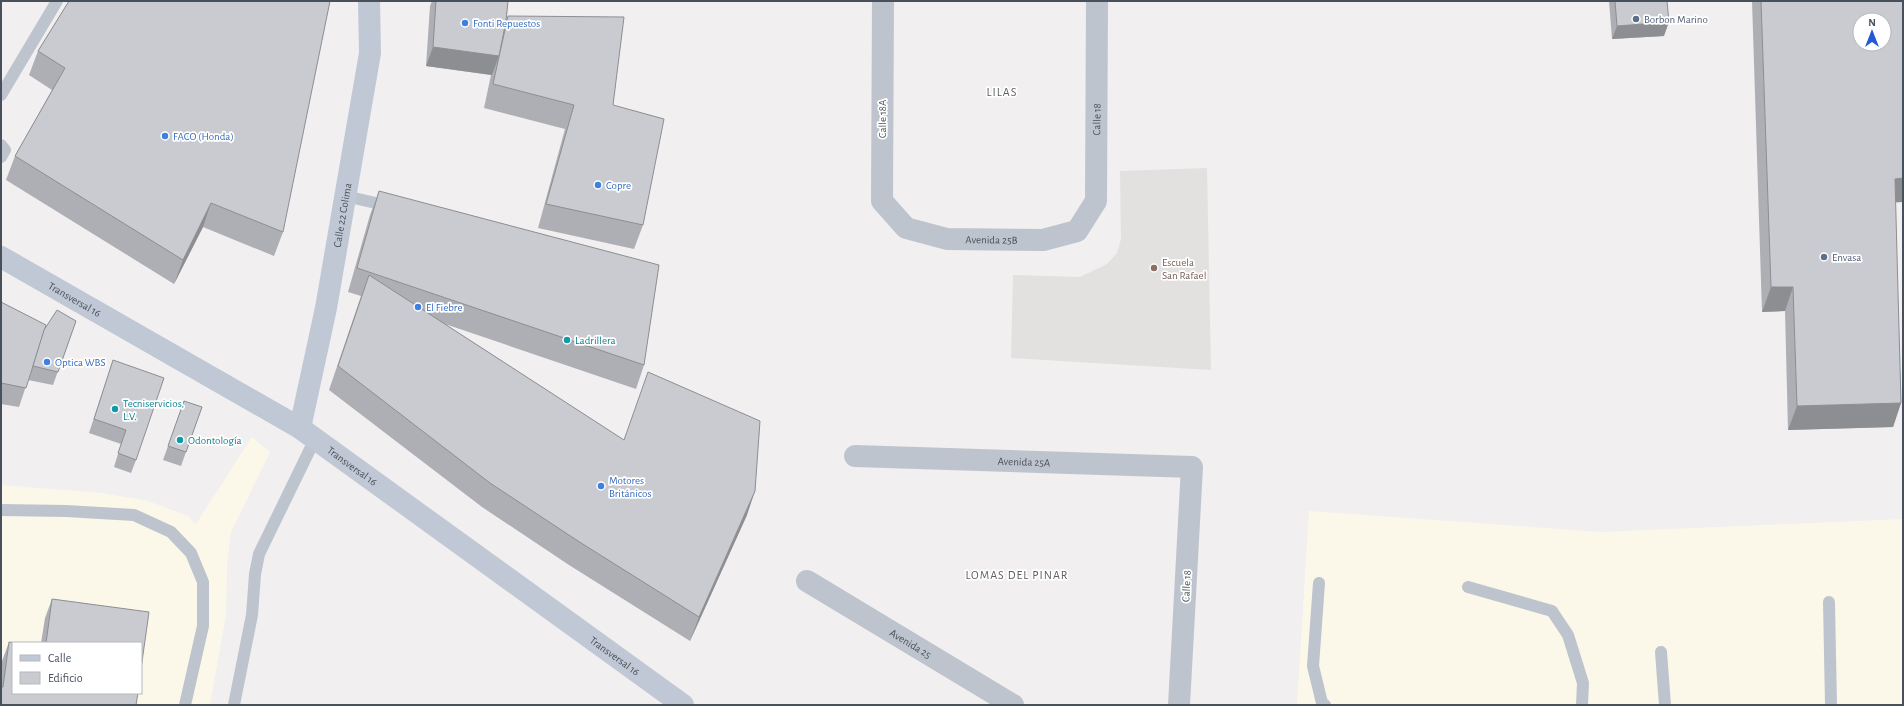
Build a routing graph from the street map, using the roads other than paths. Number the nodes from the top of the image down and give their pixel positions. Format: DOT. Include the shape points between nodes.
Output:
graph roads {
  1 [pos="57,1"];
  2 [pos="369,1"];
  3 [pos="883,1"];
  4 [pos="1097,1"];
  5 [pos="1,95"];
  6 [pos="1,146"];
  7 [pos="1,157"];
  8 [pos="345,196"];
  9 [pos="398,208"];
  10 [pos="906,228"];
  11 [pos="1077,231"];
  12 [pos="1,258"];
  13 [pos="308,433"];
  14 [pos="855,456"];
  15 [pos="1192,467"];
  16 [pos="1,510"];
  17 [pos="808,582"];
  18 [pos="1319,583"];
  19 [pos="1468,588"];
  20 [pos="1829,602"];
  21 [pos="1661,652"];
  22 [pos="185,705"];
  23 [pos="234,705"];
  24 [pos="683,705"];
  25 [pos="1013,705"];
  26 [pos="1179,705"];
  27 [pos="1325,705"];
  28 [pos="1582,705"];
  29 [pos="1665,705"];
  30 [pos="1831,705"];
  1 -- 5 [label="lane"];
  2 -- 8 [label="main road, Calle 22 Colima" via="370,52"];
  3 -- 10 [label="street, Calle 18A" via="882,201"];
  4 -- 11 [label="street, Calle 18" via="1096,202"];
  6 -- 7 [label="lane" via="5,150"];
  8 -- 9 [label="lane"];
  8 -- 13 [label="main road, Calle 22 Colima"];
  10 -- 11 [label="street, Avenida 25B" via="947,239 1043,240"];
  12 -- 13 [label="main road, Transversal 16"];
  13 -- 23 [label="lane" via="259,554 252,615"];
  13 -- 24 [label="main road, Transversal 16"];
  14 -- 15 [label="street, Avenida 25A"];
  15 -- 26 [label="street, Calle 18"];
  16 -- 22 [label="lane" via="134,515 171,532 186,547 203,582 203,626"];
  17 -- 25 [label="street, Avenida 25"];
  18 -- 27 [label="lane" via="1313,666"];
  19 -- 28 [label="lane" via="1552,611 1568,635 1583,683"];
  20 -- 30 [label="lane"];
  21 -- 29 [label="lane"];
}
